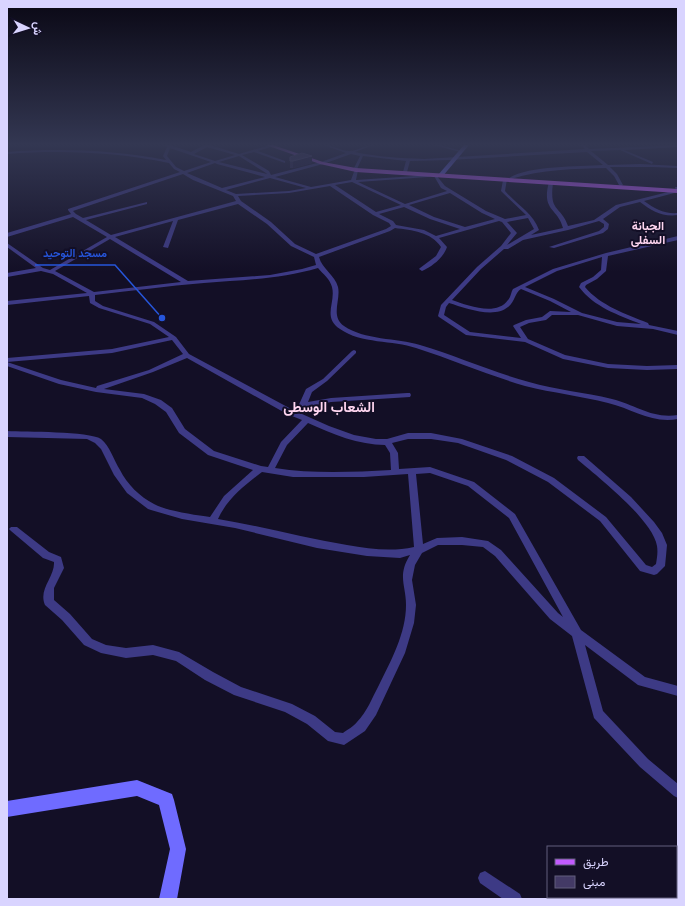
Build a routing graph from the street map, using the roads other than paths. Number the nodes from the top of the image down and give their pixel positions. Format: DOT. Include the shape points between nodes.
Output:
graph roads {
  1 [pos="140,187"];
  2 [pos="220,187"];
  3 [pos="230,187"];
  4 [pos="318,187"];
  5 [pos="333,187"];
  6 [pos="366,187"];
  7 [pos="444,187"];
  8 [pos="505,187"];
  9 [pos="551,187"];
  10 [pos="629,187"];
  11 [pos="647,187"];
  12 [pos="311,188"];
  13 [pos="224,189"];
  14 [pos="678,190"];
  15 [pos="450,192"];
  16 [pos="236,195"];
  17 [pos="640,200"];
  18 [pos="239,202"];
  19 [pos="145,203"];
  20 [pos="404,205"];
  21 [pos="375,214"];
  22 [pos="678,214"];
  23 [pos="74,215"];
  24 [pos="529,216"];
  25 [pos="176,219"];
  26 [pos="600,219"];
  27 [pos="82,220"];
  28 [pos="502,220"];
  29 [pos="394,226"];
  30 [pos="466,229"];
  31 [pos="566,229"];
  32 [pos="7,235"];
  33 [pos="110,237"];
  34 [pos="437,237"];
  35 [pos="678,238"];
  36 [pos="523,239"];
  37 [pos="7,245"];
  38 [pos="166,247"];
  39 [pos="552,247"];
  40 [pos="498,252"];
  41 [pos="605,255"];
  42 [pos="316,256"];
  43 [pos="319,266"];
  44 [pos="41,269"];
  45 [pos="422,269"];
  46 [pos="50,272"];
  47 [pos="7,275"];
  48 [pos="187,283"];
  49 [pos="520,287"];
  50 [pos="92,294"];
  51 [pos="448,301"];
  52 [pos="7,303"];
  53 [pos="580,314"];
  54 [pos="653,327"];
  55 [pos="678,333"];
  56 [pos="174,338"];
  57 [pos="526,340"];
  58 [pos="354,352"];
  59 [pos="187,354"];
  60 [pos="7,360"];
  61 [pos="7,364"];
  62 [pos="678,367"];
  63 [pos="96,390"];
  64 [pos="407,395"];
  65 [pos="302,406"];
  66 [pos="299,416"];
  67 [pos="678,417"];
  68 [pos="307,420"];
  69 [pos="7,434"];
  70 [pos="387,442"];
  71 [pos="581,458"];
  72 [pos="260,469"];
  73 [pos="270,470"];
  74 [pos="412,471"];
  75 [pos="395,472"];
  76 [pos="212,522"];
  77 [pos="14,529"];
  78 [pos="419,550"];
  79 [pos="577,633"];
  80 [pos="678,690"];
  81 [pos="678,792"];
  82 [pos="7,809"];
  83 [pos="485,878"];
  84 [pos="168,899"];
  85 [pos="515,899"];
  1 -- 23 [label="street" via="69,211"];
  2 -- 13 [label="street"];
  3 -- 13 [label="street"];
  4 -- 12 [label="street"];
  5 -- 21 [label="street"];
  6 -- 20 [label="street"];
  7 -- 15 [label="street"];
  8 -- 24 [label="street" via="503,191 508,198"];
  9 -- 31 [label="street" via="551,204 565,222"];
  10 -- 14 [label="main road"];
  11 -- 14 [label="main road"];
  12 -- 16 [label="street"];
  13 -- 16 [label="street"];
  14 -- 17 [label="street"];
  15 -- 20 [label="street"];
  15 -- 28 [label="street"];
  16 -- 18 [label="street"];
  17 -- 22 [label="street" via="663,215"];
  17 -- 26 [label="street" via="618,206"];
  18 -- 25 [label="street"];
  18 -- 42 [label="street" via="269,223 293,245"];
  19 -- 27 [label="street"];
  20 -- 21 [label="street"];
  20 -- 30 [label="street" via="432,218"];
  21 -- 29 [label="street"];
  23 -- 27 [label="street"];
  23 -- 32 [label="street"];
  24 -- 28 [label="street"];
  24 -- 36 [label="street" via="537,230"];
  25 -- 33 [label="street"];
  25 -- 38 [label="street"];
  26 -- 31 [label="street"];
  26 -- 39 [label="street" via="607,224 601,232"];
  27 -- 33 [label="street"];
  28 -- 30 [label="street"];
  28 -- 40 [label="street" via="514,233"];
  29 -- 34 [label="street"];
  29 -- 42 [label="street"];
  30 -- 34 [label="street"];
  31 -- 36 [label="street"];
  33 -- 46 [label="street"];
  33 -- 48 [label="street"];
  34 -- 45 [label="street" via="444,247 442,252"];
  35 -- 41 [label="street"];
  36 -- 40 [label="street"];
  37 -- 44 [label="street"];
  40 -- 51 [label="street"];
  41 -- 49 [label="street" via="555,270"];
  41 -- 54 [label="street" via="604,270 583,284 584,291 615,311"];
  42 -- 43 [label="street"];
  43 -- 48 [label="street" via="293,273"];
  43 -- 67 [label="street" via="336,288 333,302 336,323 363,337 408,343 542,388 612,402 645,415 672,419"];
  44 -- 46 [label="street"];
  44 -- 47 [label="street"];
  46 -- 50 [label="street"];
  48 -- 50 [label="street"];
  49 -- 51 [label="street" via="514,290 511,302 498,310 470,308"];
  49 -- 53 [label="street"];
  50 -- 52 [label="street"];
  50 -- 56 [label="street" via="92,302 101,307 152,323"];
  51 -- 57 [label="street" via="443,306 441,316 468,334"];
  53 -- 54 [label="street" via="617,324"];
  53 -- 57 [label="street" via="550,313 544,319 516,326"];
  54 -- 55 [label="street"];
  56 -- 59 [label="street"];
  56 -- 60 [label="street" via="109,352"];
  57 -- 62 [label="street" via="563,357 608,366"];
  58 -- 65 [label="street" via="325,380 309,391"];
  59 -- 63 [label="street" via="151,371"];
  59 -- 66 [label="street"];
  61 -- 63 [label="street" via="59,382"];
  63 -- 72 [label="street" via="144,396 158,402 168,410 182,431 211,453"];
  64 -- 65 [label="street" via="330,400"];
  65 -- 66 [label="street"];
  66 -- 68 [label="street"];
  68 -- 70 [label="street" via="353,437"];
  68 -- 73 [label="street" via="284,444"];
  69 -- 76 [label="street" via="88,437 98,441 130,491 151,507"];
  70 -- 71 [label="street" via="408,436 431,436 459,441 509,458 551,480 603,519 644,568 654,571 660,566 662,544 651,524 616,488"];
  70 -- 75 [label="street" via="394,453"];
  72 -- 73 [label="street"];
  72 -- 76 [label="street" via="225,499"];
  73 -- 75 [label="street" via="293,474"];
  74 -- 75 [label="street"];
  74 -- 78 [label="street"];
  74 -- 79 [label="street" via="430,470 471,484 512,516"];
  76 -- 78 [label="street" via="367,552 400,554"];
  77 -- 78 [label="street" via="46,555 58,560 49,602 88,642 105,650 126,653 154,650 179,657 238,691 288,708 311,720 332,737 344,739 361,727 372,711 400,653 409,623 411,605 407,580 410,564"];
  78 -- 79 [label="street" via="437,542 462,541 485,544 498,553 554,616"];
  79 -- 80 [label="street" via="642,681"];
  79 -- 81 [label="street" via="598,714 644,763"];
  82 -- 84 [label="main road" via="137,788 166,800 178,849"];
  83 -- 85 [label="street"];
}
